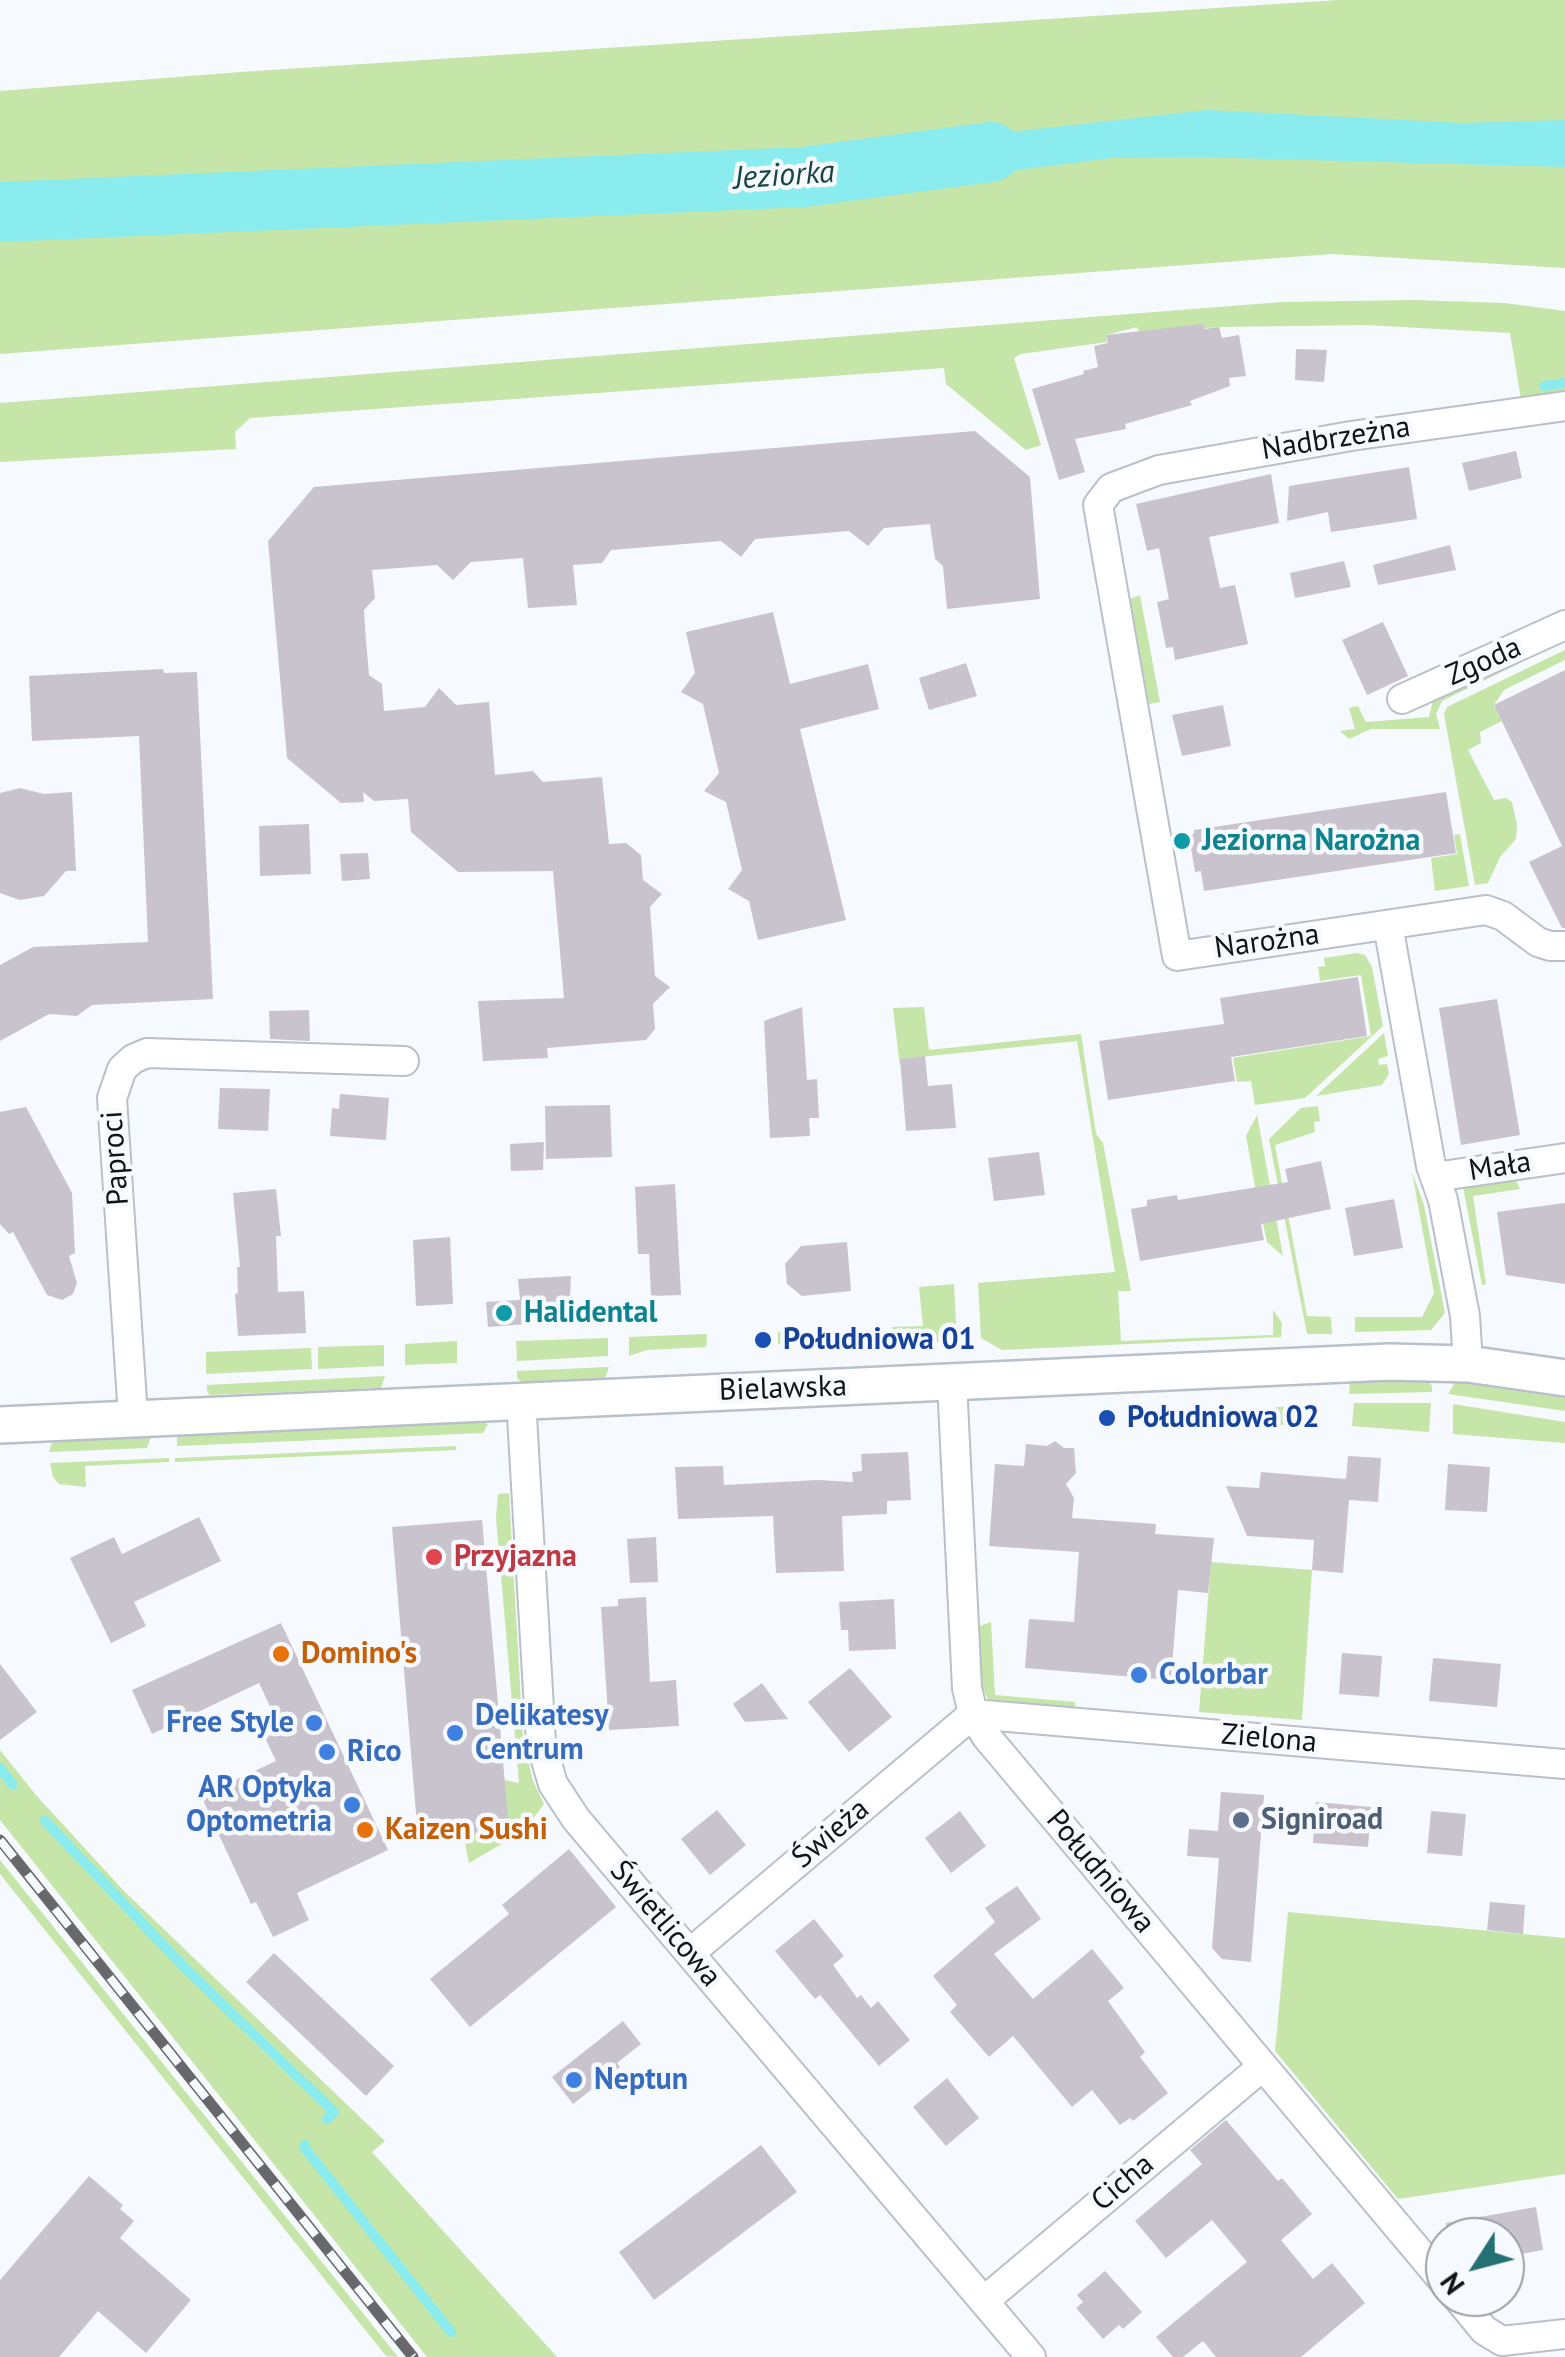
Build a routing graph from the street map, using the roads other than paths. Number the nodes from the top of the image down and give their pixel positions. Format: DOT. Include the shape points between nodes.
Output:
graph roads {
  1 [pos="1565,406"];
  2 [pos="1110,488"];
  3 [pos="1565,625"];
  4 [pos="1402,699"];
  5 [pos="1388,925"];
  6 [pos="1565,946"];
  7 [pos="404,1061"];
  8 [pos="1565,1158"];
  9 [pos="1435,1177"];
  10 [pos="1468,1364"];
  11 [pos="1565,1378"];
  12 [pos="952,1382"];
  13 [pos="520,1399"];
  14 [pos="133,1417"];
  15 [pos="0,1425"];
  16 [pos="973,1714"];
  17 [pos="1565,1764"];
  18 [pos="690,1953"];
  19 [pos="1263,2066"];
  20 [pos="1425,2259"];
  21 [pos="984,2300"];
  22 [pos="1473,2317"];
  23 [pos="1565,2334"];
  24 [pos="1031,2357"];
  1 -- 2 [label="street, Nadbrzeżna" via="1241,453"];
  2 -- 5 [label="street, Narożna" via="1098,505 1177,956"];
  3 -- 4 [label="street, Zgoda"];
  5 -- 6 [label="street" via="1486,910 1538,942"];
  5 -- 9 [label="street"];
  7 -- 14 [label="street, Paproci" via="147,1053 122,1069 112,1098"];
  8 -- 9 [label="street, Mała"];
  9 -- 10 [label="street" via="1465,1316"];
  10 -- 11 [label="street, Bielawska"];
  10 -- 12 [label="street, Bielawska" via="1373,1362"];
  12 -- 13 [label="street, Bielawska"];
  12 -- 16 [label="street, Południowa"];
  13 -- 14 [label="street, Bielawska"];
  13 -- 18 [label="street, Świetlicowa" via="545,1764 570,1811"];
  14 -- 15 [label="street, Bielawska"];
  16 -- 17 [label="street, Zielona"];
  16 -- 18 [label="street, Świeża"];
  16 -- 19 [label="street, Południowa"];
  18 -- 21 [label="street, Świetlicowa"];
  19 -- 20 [label="street, Południowa"];
  19 -- 21 [label="street, Cicha"];
  21 -- 24 [label="street, Świetlicowa"];
  22 -- 23 [label="street" via="1502,2342"];
}
